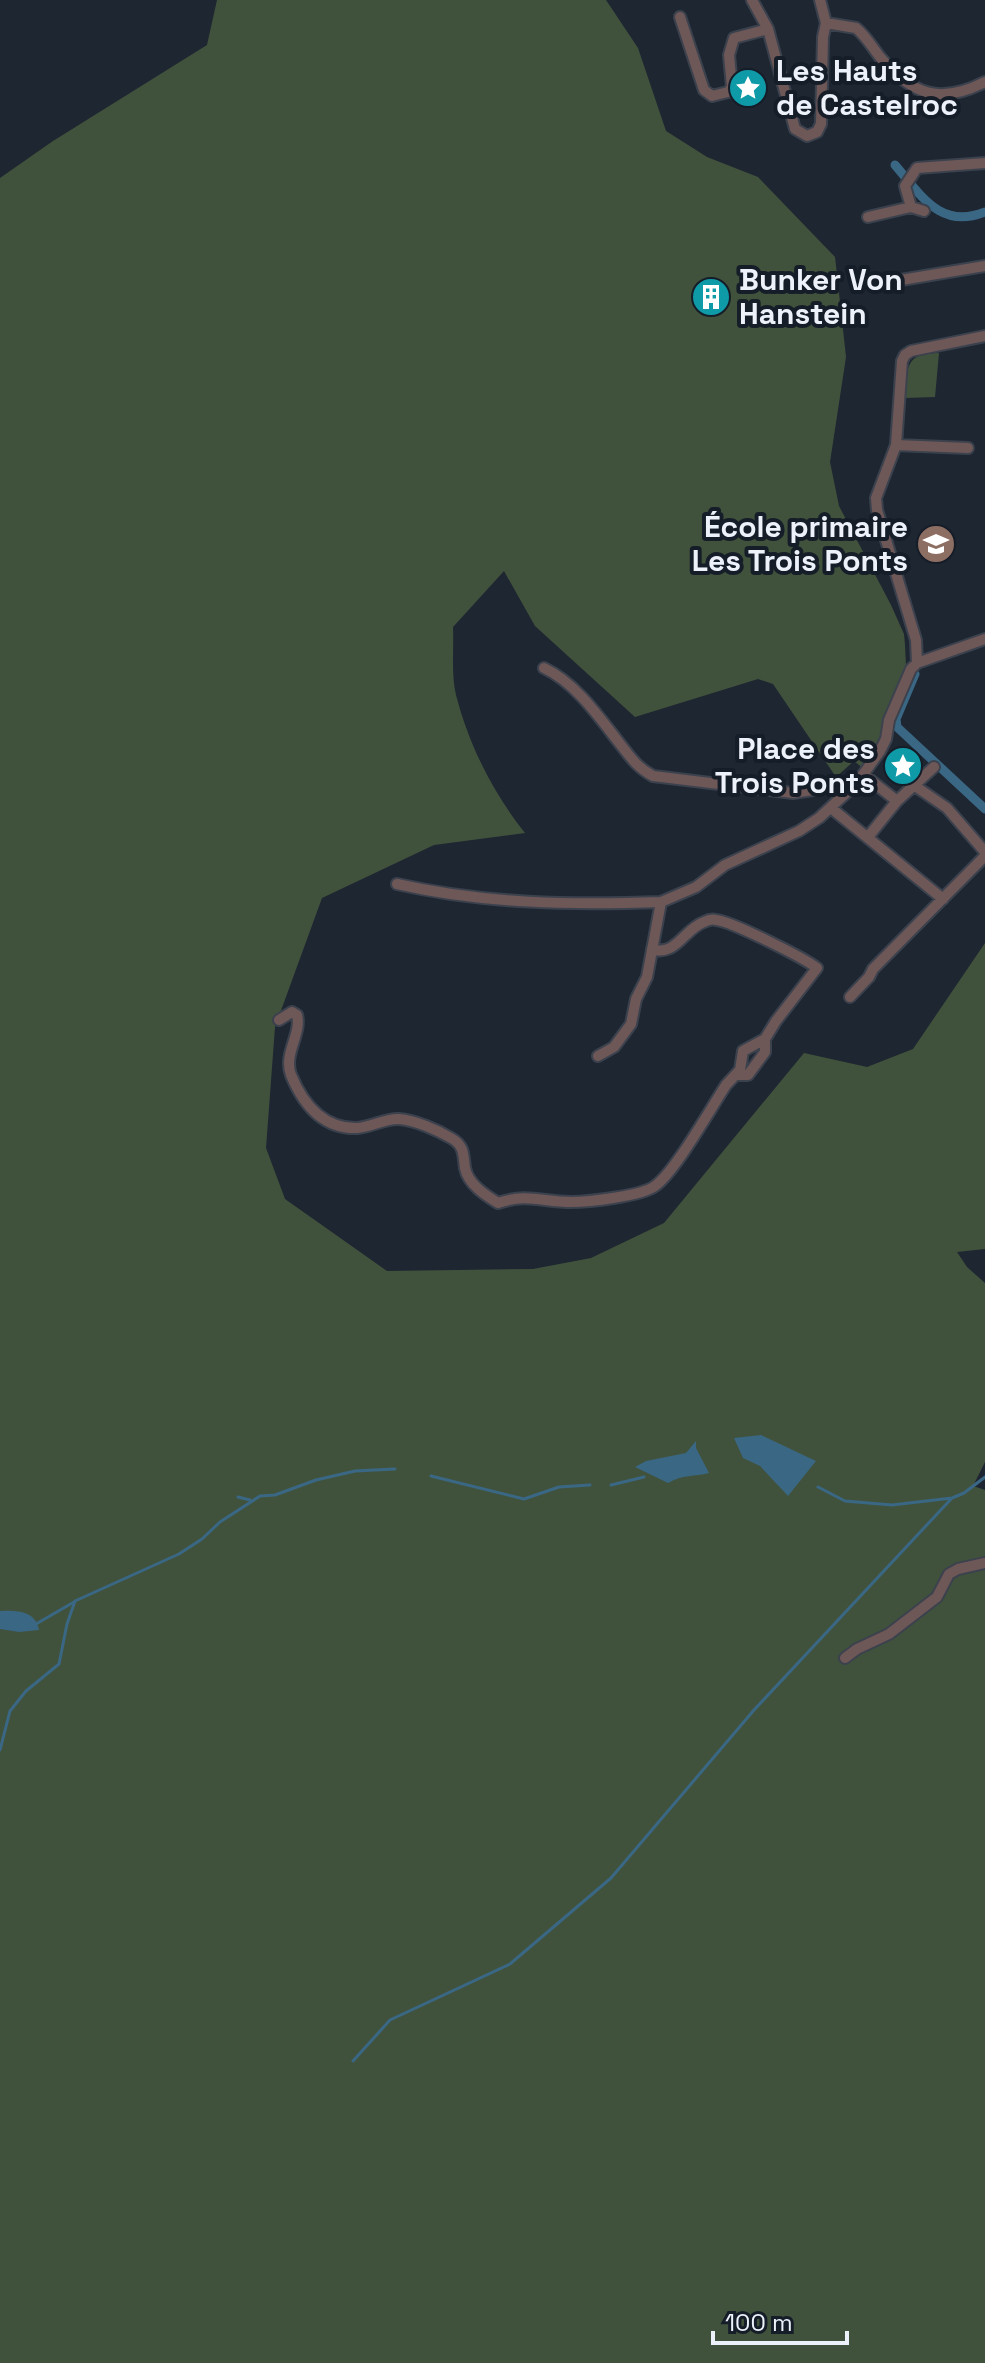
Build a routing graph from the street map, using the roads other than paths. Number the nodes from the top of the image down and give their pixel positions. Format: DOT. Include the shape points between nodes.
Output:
graph roads {
  1 [pos="752,0"];
  2 [pos="820,0"];
  3 [pos="680,17"];
  4 [pos="826,23"];
  5 [pos="768,29"];
  6 [pos="985,82"];
  7 [pos="985,163"];
  8 [pos="911,207"];
  9 [pos="924,211"];
  10 [pos="868,217"];
  11 [pos="985,266"];
  12 [pos="901,280"];
  13 [pos="985,336"];
  14 [pos="896,445"];
  15 [pos="968,448"];
  16 [pos="985,639"];
  17 [pos="917,663"];
  18 [pos="544,668"];
  19 [pos="934,767"];
  20 [pos="861,779"];
  21 [pos="915,786"];
  22 [pos="897,801"];
  23 [pos="831,808"];
  24 [pos="868,837"];
  25 [pos="985,854"];
  26 [pos="397,884"];
  27 [pos="943,899"];
  28 [pos="661,902"];
  29 [pos="652,949"];
  30 [pos="850,997"];
  31 [pos="279,1020"];
  32 [pos="765,1039"];
  33 [pos="598,1056"];
  34 [pos="737,1075"];
  35 [pos="985,1563"];
  36 [pos="845,1658"];
  1 -- 5 [label="street"];
  2 -- 4 [label="street"];
  3 -- 5 [label="street" via="704,90 712,96 732,87 729,55 734,38"];
  4 -- 5 [label="street" via="821,124 807,136 792,122"];
  4 -- 6 [label="street" via="856,28 889,67 921,91 964,93"];
  7 -- 8 [label="street" via="922,167 905,186"];
  8 -- 9 [label="street"];
  8 -- 10 [label="street"];
  11 -- 12 [label="street"];
  13 -- 14 [label="street" via="905,355"];
  14 -- 15 [label="street"];
  14 -- 17 [label="street" via="876,498 877,510 913,629"];
  16 -- 17 [label="street"];
  17 -- 20 [label="street" via="889,720 886,739"];
  18 -- 20 [label="street" via="559,675 638,768 653,776 793,793"];
  19 -- 21 [label="street"];
  20 -- 22 [label="street"];
  20 -- 23 [label="street"];
  21 -- 22 [label="street"];
  21 -- 25 [label="street" via="947,808"];
  22 -- 24 [label="street"];
  23 -- 24 [label="street"];
  23 -- 28 [label="street" via="799,831"];
  24 -- 27 [label="street"];
  25 -- 27 [label="street"];
  26 -- 28 [label="street" via="539,904"];
  27 -- 30 [label="street"];
  28 -- 29 [label="street"];
  29 -- 32 [label="street" via="669,950 702,922 717,919 817,968"];
  29 -- 33 [label="street" via="631,1024 614,1047"];
  31 -- 34 [label="street" via="292,1012 297,1015 290,1072 309,1110 356,1128 395,1118 454,1139 467,1159 471,1181 498,1203 515,1197 589,1202 654,1188"];
  32 -- 34 [label="street" via="743,1051"];
  32 -- 34 [label="street" via="765,1052 748,1075"];
  35 -- 36 [label="street" via="949,1574 937,1597 889,1634"];
}
